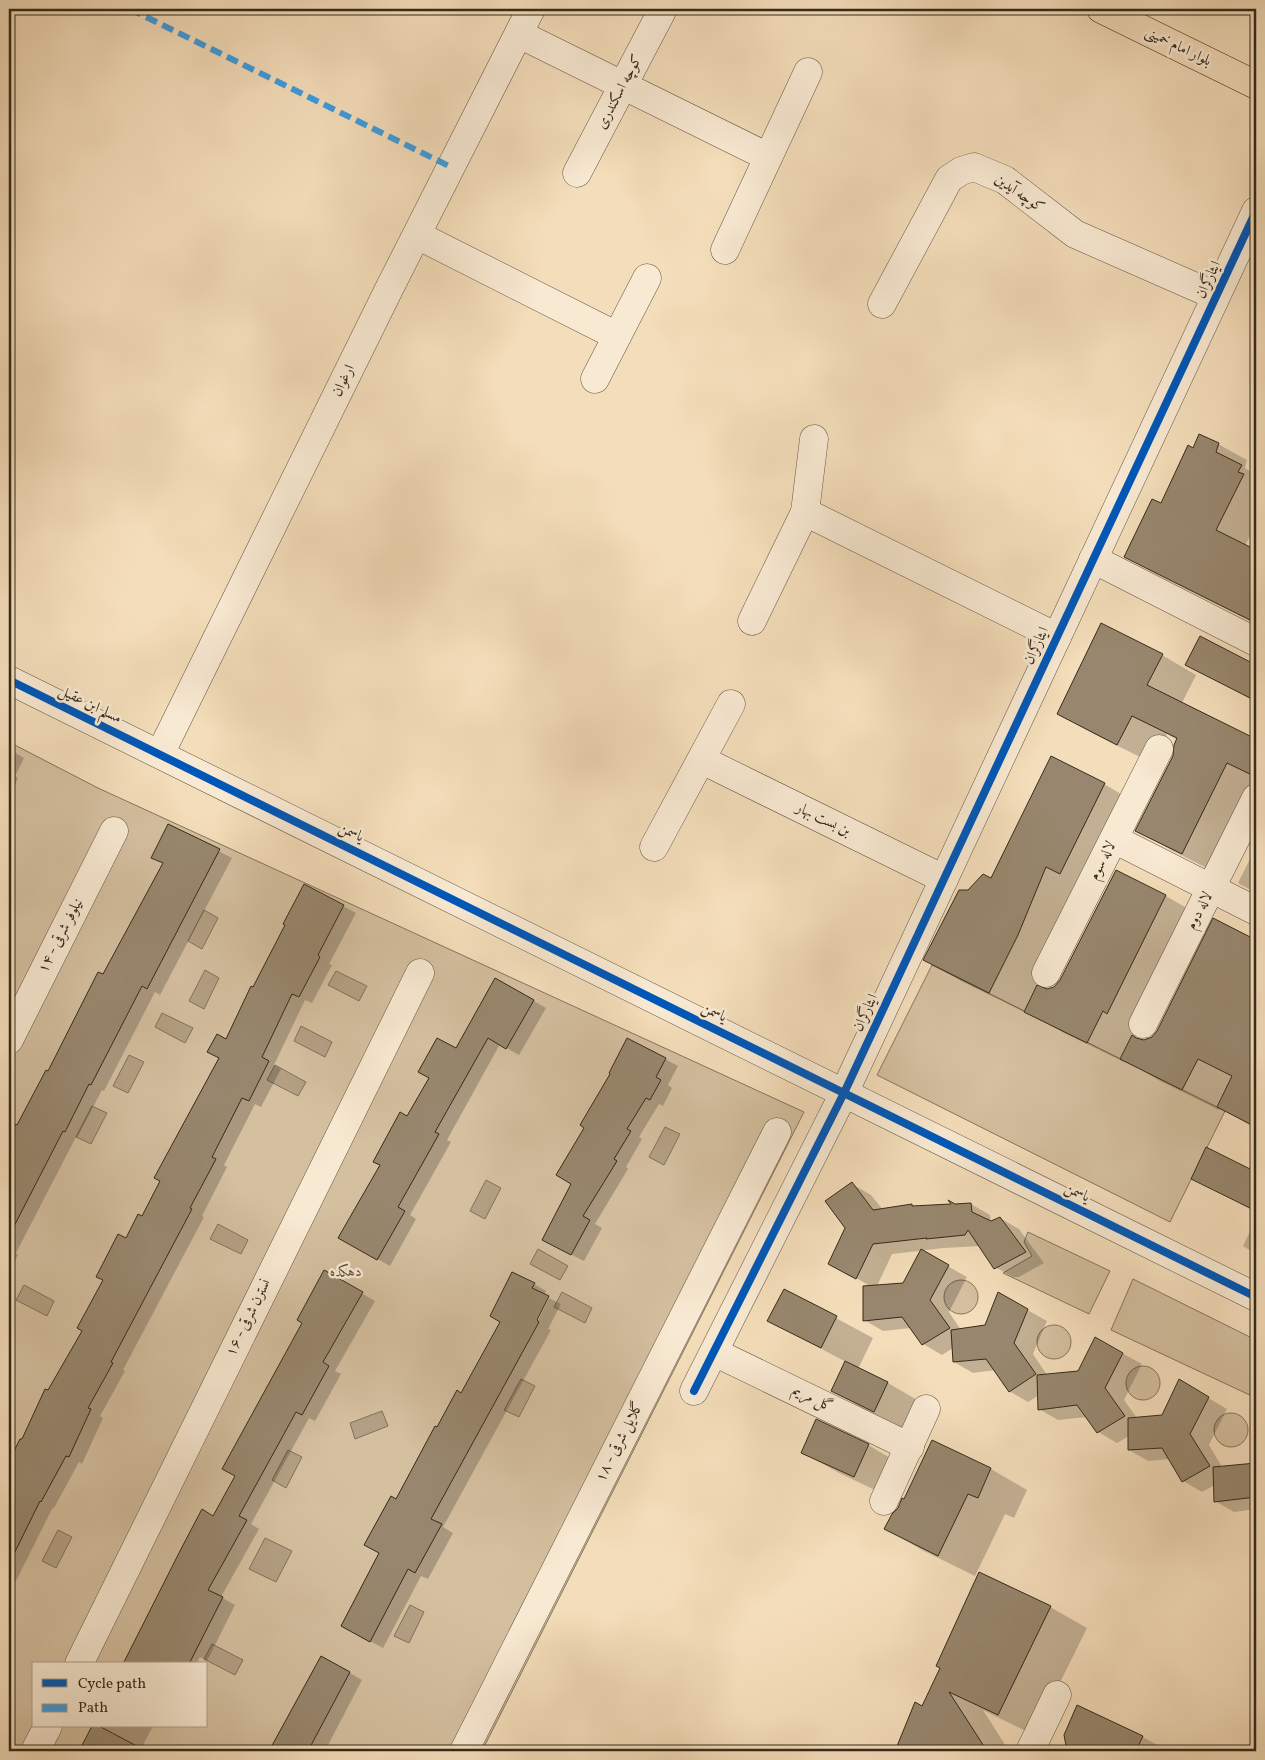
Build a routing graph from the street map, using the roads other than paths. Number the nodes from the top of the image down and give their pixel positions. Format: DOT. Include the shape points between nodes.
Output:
graph roads {
  1 [pos="531,9"];
  2 [pos="1100,9"];
  3 [pos="662,11"];
  4 [pos="519,34"];
  5 [pos="808,72"];
  6 [pos="623,85"];
  7 [pos="1256,85"];
  8 [pos="768,157"];
  9 [pos="577,172"];
  10 [pos="1256,211"];
  11 [pos="417,235"];
  12 [pos="725,250"];
  13 [pos="647,278"];
  14 [pos="1216,296"];
  15 [pos="882,304"];
  16 [pos="617,336"];
  17 [pos="595,379"];
  18 [pos="814,438"];
  19 [pos="805,512"];
  20 [pos="1094,559"];
  21 [pos="752,621"];
  22 [pos="1057,637"];
  23 [pos="1256,642"];
  24 [pos="9,680"];
  25 [pos="731,704"];
  26 [pos="1159,749"];
  27 [pos="160,754"];
  28 [pos="702,760"];
  29 [pos="1256,798"];
  30 [pos="114,831"];
  31 [pos="1114,840"];
  32 [pos="654,846"];
  33 [pos="944,879"];
  34 [pos="1211,889"];
  35 [pos="1256,911"];
  36 [pos="420,973"];
  37 [pos="1046,973"];
  38 [pos="1143,1024"];
  39 [pos="9,1040"];
  40 [pos="844,1093"];
  41 [pos="777,1132"];
  42 [pos="1256,1297"];
  43 [pos="714,1352"];
  44 [pos="694,1391"];
  45 [pos="926,1409"];
  46 [pos="910,1447"];
  47 [pos="884,1501"];
  48 [pos="80,1662"];
  49 [pos="1057,1695"];
  50 [pos="47,1728"];
  51 [pos="35,1751"];
  52 [pos="464,1751"];
  53 [pos="1030,1751"];
  1 -- 4 [label="street, ارغوان"];
  2 -- 7 [label="main road, بلوار امام خمینی"];
  3 -- 6 [label="street, کوچه اسکندری"];
  4 -- 6 [label="street"];
  4 -- 11 [label="street, ارغوان"];
  5 -- 8 [label="street"];
  6 -- 8 [label="street"];
  6 -- 9 [label="street, کوچه اسکندری"];
  8 -- 12 [label="street"];
  10 -- 14 [label="street, ایثارگران"];
  11 -- 16 [label="street"];
  11 -- 27 [label="street, ارغوان"];
  13 -- 16 [label="street"];
  14 -- 15 [label="street, کوچه آیدین" via="1074,234 1005,180 974,167 949,179"];
  14 -- 20 [label="street, ایثارگران"];
  16 -- 17 [label="street"];
  18 -- 19 [label="street"];
  19 -- 21 [label="street"];
  19 -- 22 [label="street"];
  20 -- 22 [label="street, ایثارگران"];
  20 -- 23 [label="street"];
  22 -- 33 [label="street, ایثارگران"];
  24 -- 27 [label="street, مسلم ابن عقیل"];
  25 -- 28 [label="street"];
  26 -- 31 [label="street, لاله سوم"];
  27 -- 40 [label="street, یاسمن"];
  28 -- 32 [label="street"];
  28 -- 33 [label="street, بن بست بهار"];
  29 -- 34 [label="street, لاله دوم"];
  30 -- 39 [label="street, نیلوفر شرقی - ۱۴"];
  31 -- 34 [label="street"];
  31 -- 37 [label="street, لاله سوم"];
  33 -- 40 [label="street, ایثارگران"];
  34 -- 35 [label="street"];
  34 -- 38 [label="street, لاله دوم"];
  36 -- 48 [label="street, نسترن شرقی - ۱۶"];
  40 -- 42 [label="street, یاسمن"];
  40 -- 43 [label="street, ایثارگران"];
  41 -- 52 [label="street, گلایل شرقی - ۱۸"];
  43 -- 44 [label="street, ایثارگران"];
  43 -- 46 [label="street, گل مریم"];
  45 -- 46 [label="street"];
  46 -- 47 [label="street"];
  49 -- 53 [label="street"];
  50 -- 51 [label="street"];
}
